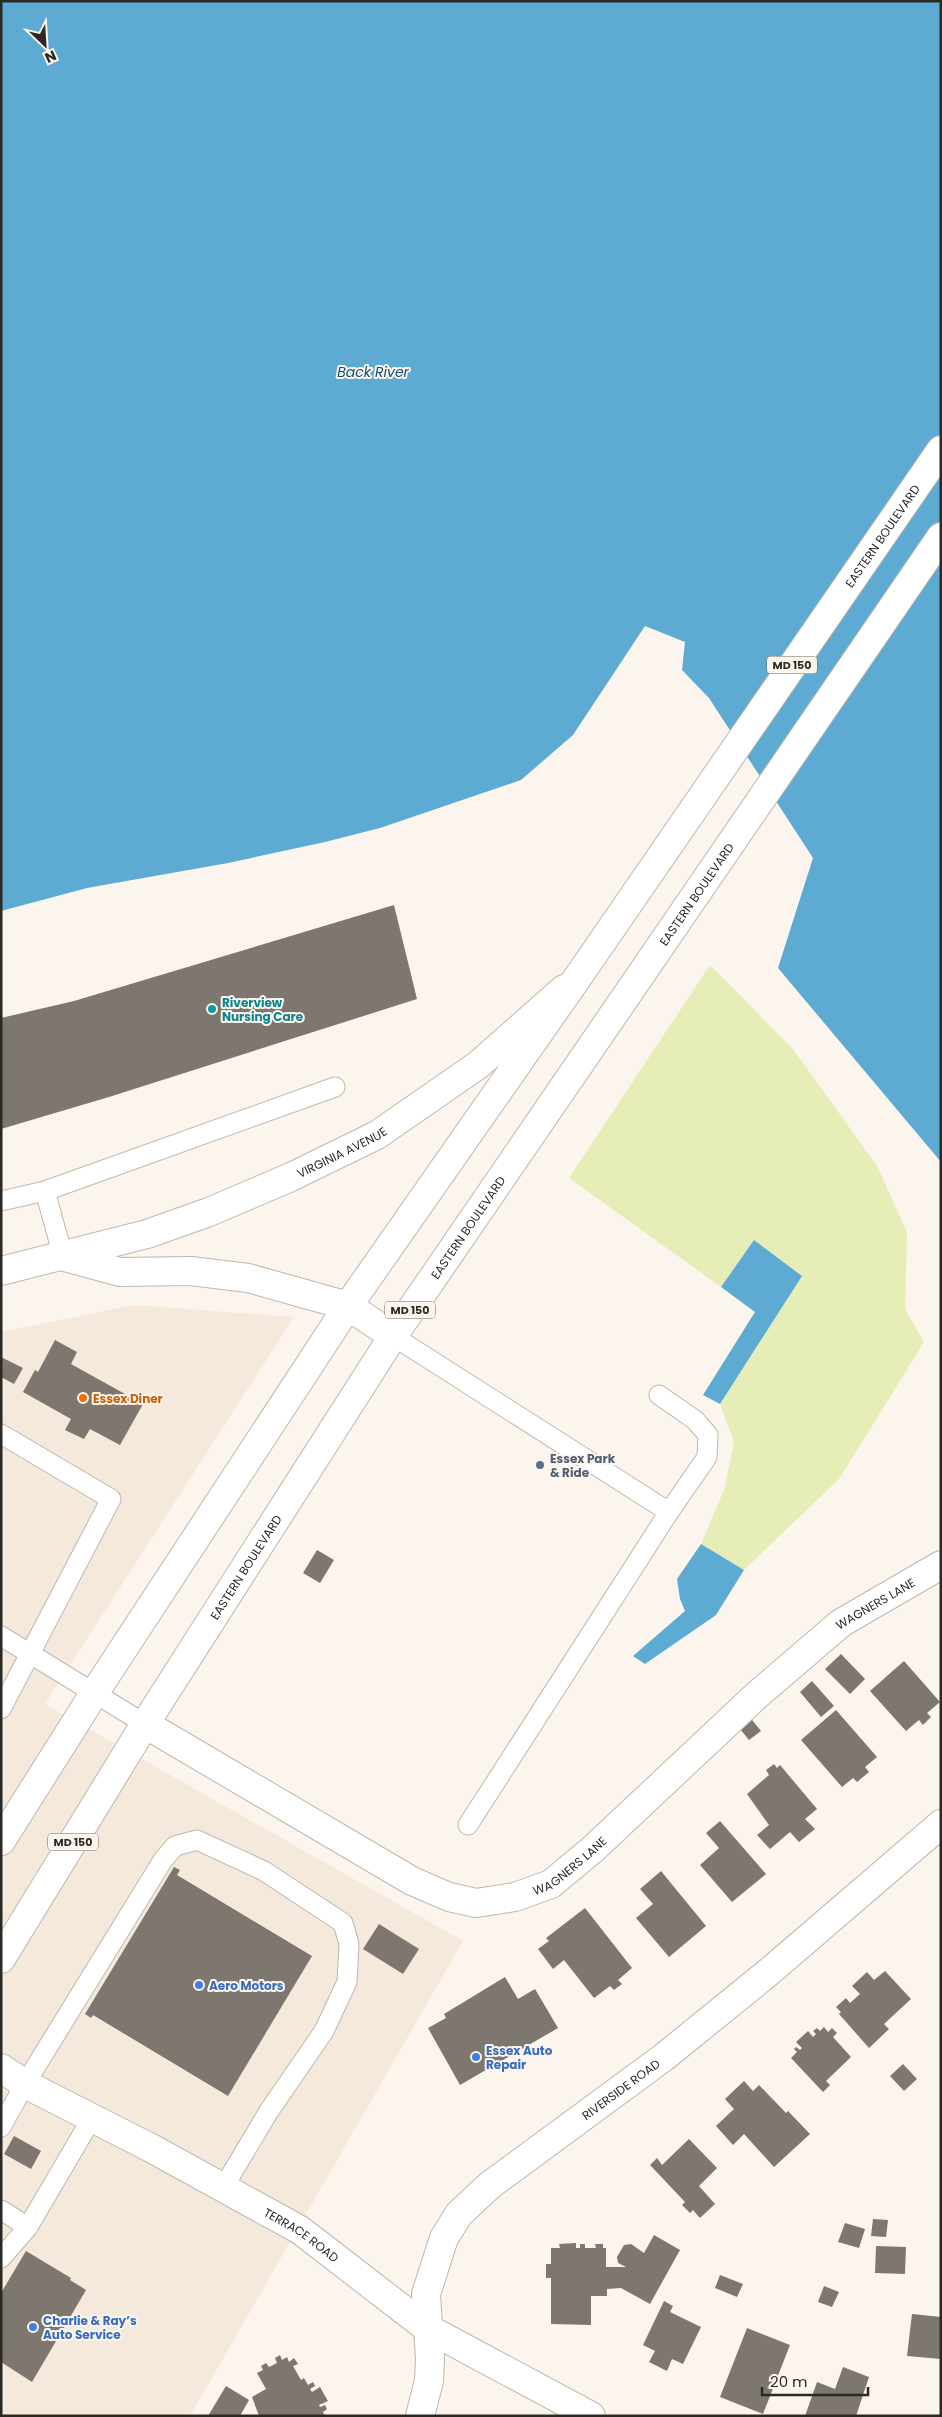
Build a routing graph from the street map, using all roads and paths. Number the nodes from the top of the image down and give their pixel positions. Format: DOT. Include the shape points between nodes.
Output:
graph roads {
  1 [pos="941,450"];
  2 [pos="941,537"];
  3 [pos="580,974"];
  4 [pos="335,1087"];
  5 [pos="45,1191"];
  6 [pos="1,1201"];
  7 [pos="63,1256"];
  8 [pos="1,1271"];
  9 [pos="348,1306"];
  10 [pos="392,1336"];
  11 [pos="659,1395"];
  12 [pos="1,1434"];
  13 [pos="669,1512"];
  14 [pos="941,1565"];
  15 [pos="1,1636"];
  16 [pos="30,1652"];
  17 [pos="95,1692"];
  18 [pos="1,1709"];
  19 [pos="145,1724"];
  20 [pos="941,1824"];
  21 [pos="468,1825"];
  22 [pos="1,1841"];
  23 [pos="1,1959"];
  24 [pos="1,2068"];
  25 [pos="25,2084"];
  26 [pos="92,2118"];
  27 [pos="1,2127"];
  28 [pos="223,2188"];
  29 [pos="1,2210"];
  30 [pos="28,2227"];
  31 [pos="1,2258"];
  32 [pos="427,2328"];
  33 [pos="420,2416"];
  34 [pos="591,2416"];
  1 -- 3 [label="street, EASTERN BOULEVARD / MD 150"];
  2 -- 10 [label="street, EASTERN BOULEVARD / MD 150"];
  3 -- 7 [label="street, VIRGINIA AVENUE" via="478,1065 377,1135 209,1212 147,1234"];
  3 -- 9 [label="street, EASTERN BOULEVARD / MD 150"];
  4 -- 5 [label="lane"];
  5 -- 6 [label="lane"];
  5 -- 7 [label="lane"];
  7 -- 8 [label="street, VIRGINIA AVENUE"];
  7 -- 9 [label="street, VIRGINIA AVENUE" via="120,1272 191,1271 248,1278"];
  9 -- 10 [label="street, VIRGINIA AVENUE"];
  9 -- 17 [label="street, EASTERN BOULEVARD / MD 150"];
  10 -- 13 [label="lane"];
  10 -- 19 [label="street, EASTERN BOULEVARD / MD 150"];
  11 -- 13 [label="lane" via="695,1420 708,1436 707,1456"];
  12 -- 16 [label="lane" via="111,1499"];
  13 -- 21 [label="lane"];
  14 -- 19 [label="street, WAGNERS LANE" via="840,1623 593,1849 551,1884 516,1897 476,1903 449,1897 412,1881"];
  15 -- 16 [label="lane"];
  16 -- 17 [label="lane"];
  16 -- 18 [label="lane"];
  17 -- 19 [label="lane"];
  17 -- 22 [label="street, EASTERN BOULEVARD / MD 150"];
  19 -- 23 [label="street, EASTERN BOULEVARD / MD 150"];
  20 -- 32 [label="street, RIVERSIDE ROAD" via="664,2057 490,2185 459,2214 434,2261 426,2294"];
  24 -- 25 [label="street, TERRACE ROAD"];
  25 -- 26 [label="street, TERRACE ROAD"];
  25 -- 27 [label="lane"];
  25 -- 28 [label="lane" via="169,1851 185,1842 197,1840 264,1871 343,1923 349,1944 347,1982 324,2031 269,2111"];
  26 -- 28 [label="street, TERRACE ROAD"];
  26 -- 30 [label="lane"];
  28 -- 32 [label="street, TERRACE ROAD" via="300,2230"];
  29 -- 30 [label="lane"];
  30 -- 31 [label="lane"];
  32 -- 33 [label="street, RIVERSIDE ROAD" via="429,2381"];
  32 -- 34 [label="street, TERRACE ROAD"];
}
